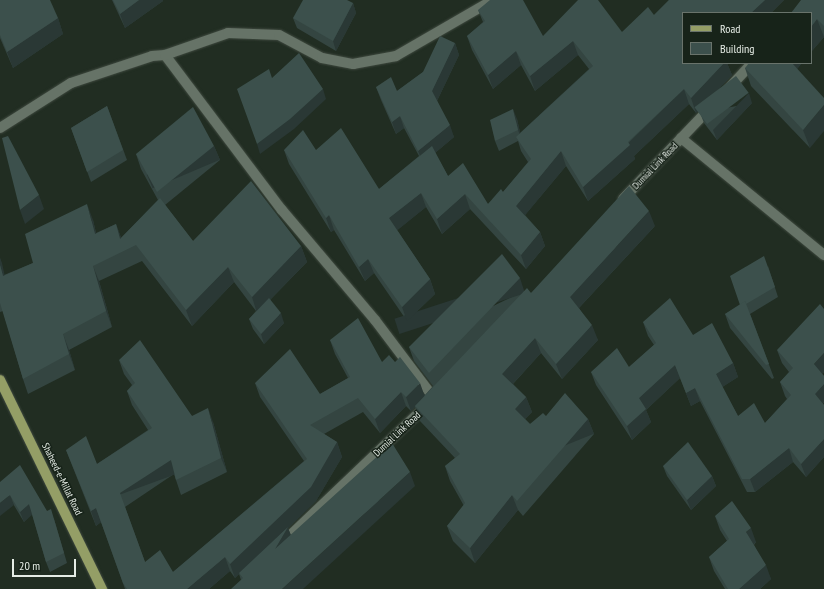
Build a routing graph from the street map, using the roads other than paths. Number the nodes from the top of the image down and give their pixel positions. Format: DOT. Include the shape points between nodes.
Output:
graph roads {
  1 [pos="493,0"];
  2 [pos="165,55"];
  3 [pos="751,64"];
  4 [pos="0,128"];
  5 [pos="681,138"];
  6 [pos="615,207"];
  7 [pos="824,255"];
  8 [pos="0,380"];
  9 [pos="274,551"];
  10 [pos="102,589"];
  1 -- 2 [label="street" via="396,56 353,64 322,58 279,35 228,34"];
  2 -- 4 [label="street" via="152,56 71,83"];
  2 -- 9 [label="street, Dumial Link Road" via="282,210 437,395"];
  3 -- 5 [label="street, Dumial Link Road"];
  5 -- 6 [label="street, Dumial Link Road"];
  5 -- 7 [label="street"];
  8 -- 10 [label="main road, Shaheed-e-Millat Road"];
}
